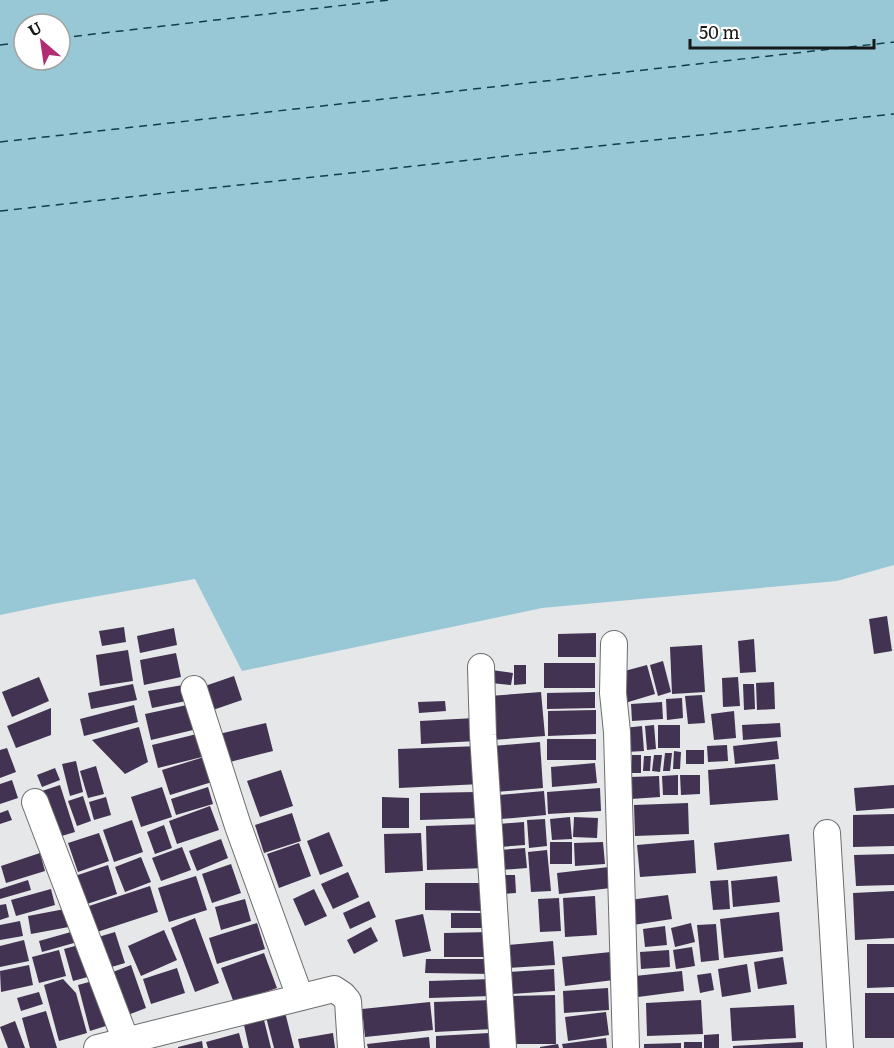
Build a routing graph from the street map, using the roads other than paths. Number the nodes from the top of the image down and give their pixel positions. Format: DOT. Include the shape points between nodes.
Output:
graph roads {
  1 [pos="614,644"];
  2 [pos="481,667"];
  3 [pos="194,689"];
  4 [pos="35,802"];
  5 [pos="827,833"];
  6 [pos="300,997"];
  7 [pos="126,1041"];
  8 [pos="97,1048"];
  9 [pos="351,1048"];
  10 [pos="503,1048"];
  11 [pos="626,1048"];
  12 [pos="840,1048"];
  1 -- 11 [label="street"];
  2 -- 10 [label="street"];
  3 -- 6 [label="street"];
  4 -- 7 [label="street"];
  5 -- 12 [label="street"];
  6 -- 7 [label="street"];
  6 -- 9 [label="street" via="334,989 344,995 348,1001"];
  7 -- 8 [label="street"];
}
